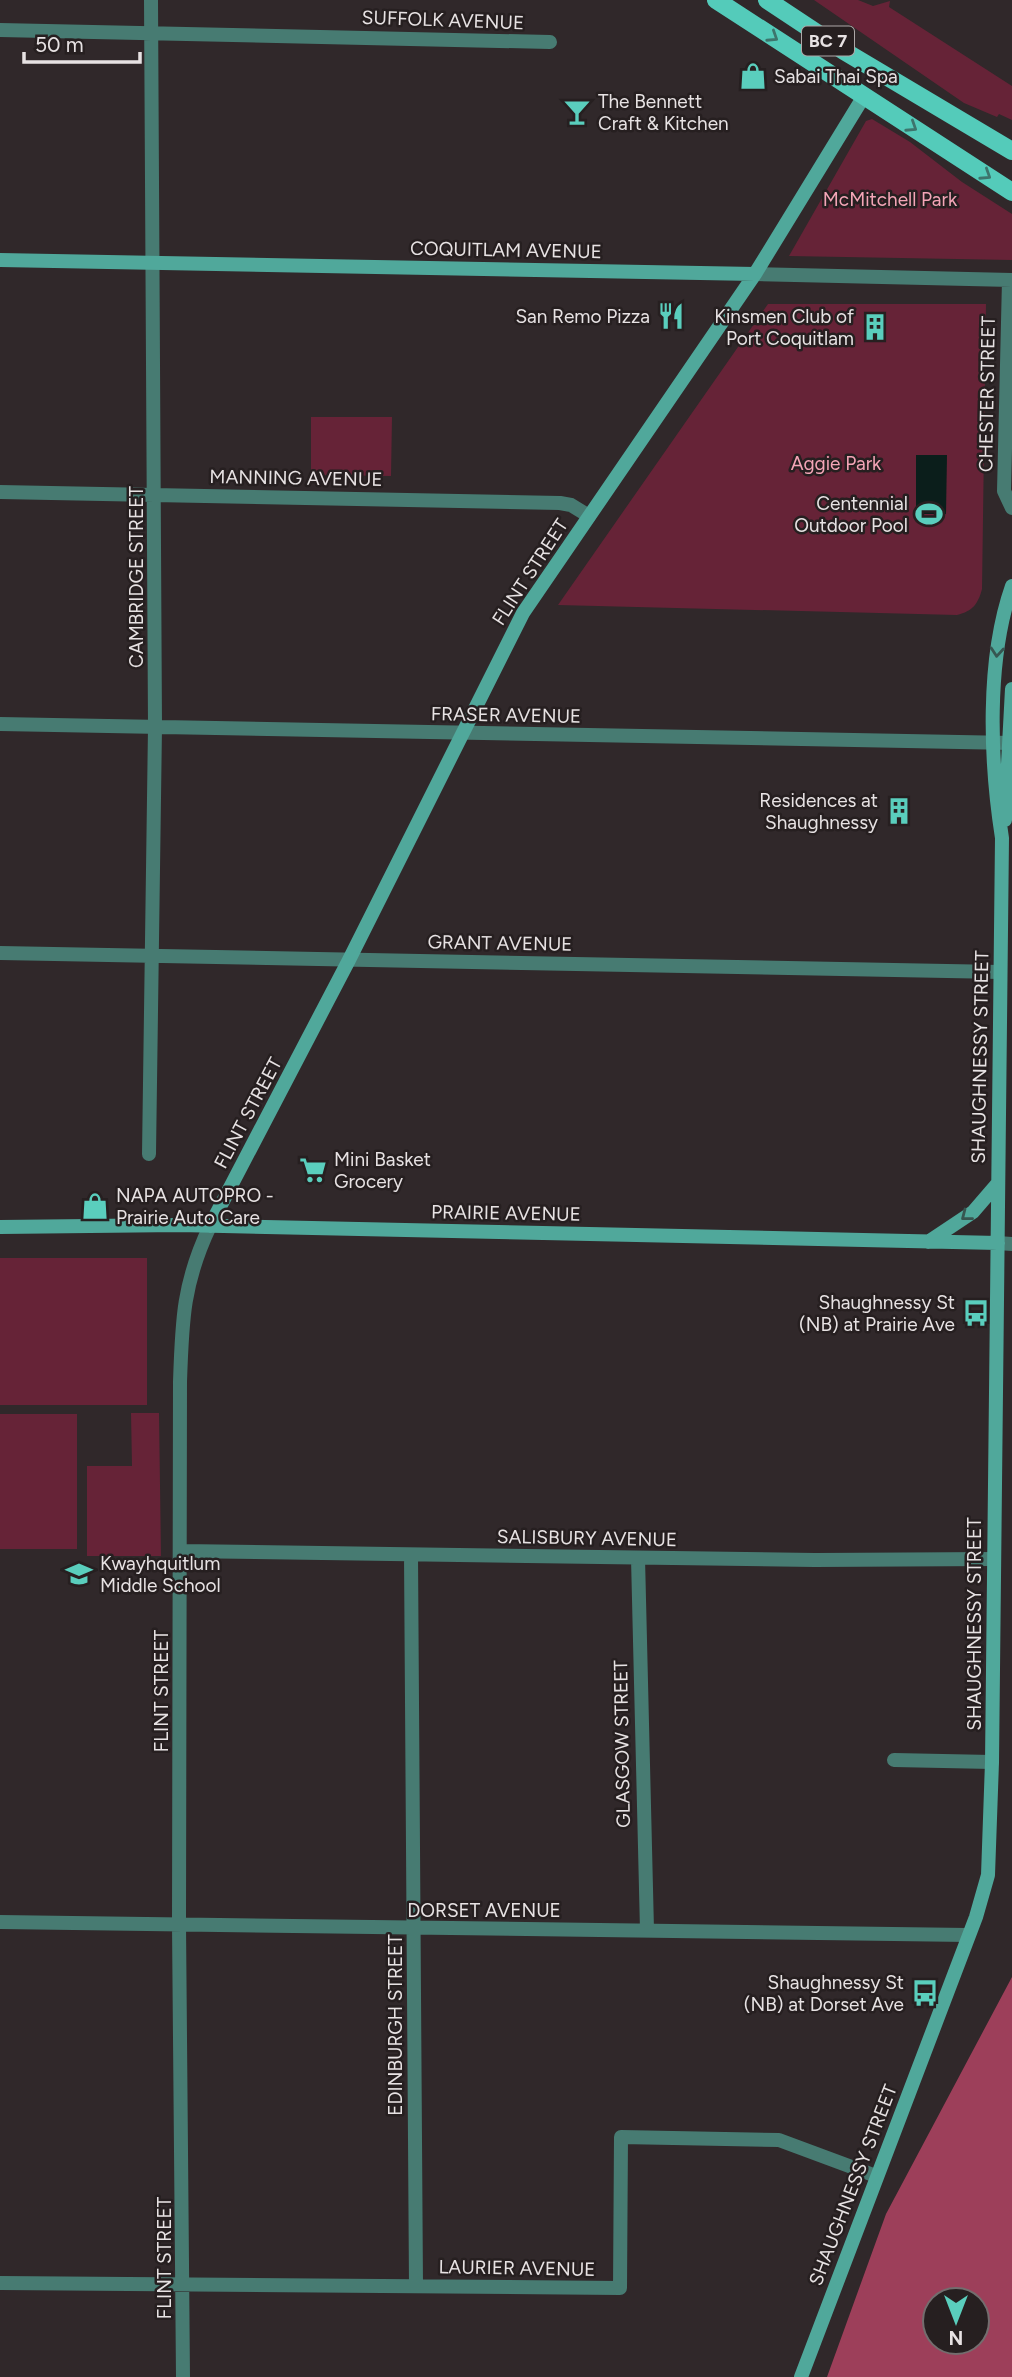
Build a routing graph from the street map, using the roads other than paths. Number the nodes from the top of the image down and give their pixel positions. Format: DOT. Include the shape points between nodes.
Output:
graph roads {
  1 [pos="150,0"];
  2 [pos="716,0"];
  3 [pos="768,0"];
  4 [pos="0,30"];
  5 [pos="151,33"];
  6 [pos="550,43"];
  7 [pos="864,96"];
  8 [pos="1012,151"];
  9 [pos="1012,192"];
  10 [pos="0,260"];
  11 [pos="152,262"];
  12 [pos="755,274"];
  13 [pos="1011,279"];
  14 [pos="0,492"];
  15 [pos="155,495"];
  16 [pos="1012,508"];
  17 [pos="589,516"];
  18 [pos="1012,586"];
  19 [pos="1012,689"];
  20 [pos="0,724"];
  21 [pos="155,727"];
  22 [pos="462,733"];
  23 [pos="995,743"];
  24 [pos="1011,743"];
  25 [pos="1002,838"];
  26 [pos="0,953"];
  27 [pos="151,956"];
  28 [pos="349,960"];
  29 [pos="1000,972"];
  30 [pos="149,1154"];
  31 [pos="998,1183"];
  32 [pos="210,1226"];
  33 [pos="0,1227"];
  34 [pos="928,1242"];
  35 [pos="1005,1244"];
  36 [pos="181,1551"];
  37 [pos="411,1555"];
  38 [pos="638,1558"];
  39 [pos="994,1559"];
  40 [pos="894,1760"];
  41 [pos="992,1762"];
  42 [pos="0,1922"];
  43 [pos="179,1925"];
  44 [pos="413,1929"];
  45 [pos="646,1930"];
  46 [pos="968,1935"];
  47 [pos="876,2176"];
  48 [pos="0,2283"];
  49 [pos="184,2284"];
  50 [pos="416,2286"];
  51 [pos="183,2377"];
  52 [pos="801,2377"];
  1 -- 5 [label="street, CAMBRIDGE STREET"];
  2 -- 7 [label="main road, BC 7, one-way"];
  3 -- 8 [label="main road, BC 7"];
  4 -- 5 [label="street, SUFFOLK AVENUE"];
  5 -- 6 [label="street, SUFFOLK AVENUE"];
  5 -- 11 [label="street, CAMBRIDGE STREET"];
  7 -- 9 [label="main road, BC 7, one-way"];
  7 -- 12 [label="main road, FLINT STREET"];
  10 -- 11 [label="main road, COQUITLAM AVENUE"];
  11 -- 12 [label="main road, COQUITLAM AVENUE"];
  11 -- 15 [label="street, CAMBRIDGE STREET"];
  12 -- 13 [label="street, COQUITLAM AVENUE"];
  12 -- 17 [label="main road, FLINT STREET"];
  13 -- 16 [label="street, CHESTER STREET" via="1004,491"];
  14 -- 15 [label="street, MANNING AVENUE"];
  15 -- 17 [label="street, MANNING AVENUE" via="560,502"];
  15 -- 21 [label="street, CAMBRIDGE STREET"];
  17 -- 22 [label="main road, FLINT STREET" via="523,613"];
  18 -- 23 [label="main road, SHAUGHNESSY STREET, one-way" via="998,642"];
  19 -- 24 [label="main road, SHAUGHNESSY STREET"];
  20 -- 21 [label="street, FRASER AVENUE"];
  21 -- 22 [label="street, FRASER AVENUE"];
  21 -- 27 [label="street, CAMBRIDGE STREET"];
  22 -- 23 [label="street, FRASER AVENUE"];
  22 -- 28 [label="main road, FLINT STREET"];
  23 -- 24 [label="street, FRASER AVENUE"];
  23 -- 25 [label="main road, SHAUGHNESSY STREET"];
  24 -- 25 [label="main road, SHAUGHNESSY STREET"];
  25 -- 29 [label="main road, SHAUGHNESSY STREET"];
  26 -- 27 [label="street, GRANT AVENUE"];
  27 -- 28 [label="street, GRANT AVENUE"];
  27 -- 30 [label="street, CAMBRIDGE STREET"];
  28 -- 29 [label="street, GRANT AVENUE"];
  28 -- 32 [label="main road, FLINT STREET"];
  29 -- 31 [label="main road, SHAUGHNESSY STREET"];
  31 -- 34 [label="main road, one-way" via="972,1212"];
  31 -- 35 [label="main road, SHAUGHNESSY STREET"];
  32 -- 33 [label="main road, PRAIRIE AVENUE"];
  32 -- 34 [label="main road, PRAIRIE AVENUE"];
  32 -- 36 [label="street, FLINT STREET" via="193,1262 183,1306"];
  34 -- 35 [label="main road, PRAIRIE AVENUE"];
  35 -- 39 [label="main road, SHAUGHNESSY STREET"];
  36 -- 37 [label="street, SALISBURY AVENUE"];
  36 -- 43 [label="street, FLINT STREET"];
  37 -- 38 [label="street, SALISBURY AVENUE"];
  37 -- 44 [label="street, EDINBURGH STREET"];
  38 -- 39 [label="street, SALISBURY AVENUE"];
  38 -- 45 [label="street, GLASGOW STREET"];
  39 -- 41 [label="main road, SHAUGHNESSY STREET"];
  40 -- 41 [label="street"];
  41 -- 46 [label="main road, SHAUGHNESSY STREET" via="988,1875"];
  42 -- 43 [label="street, DORSET AVENUE"];
  43 -- 44 [label="street, DORSET AVENUE"];
  43 -- 49 [label="street, FLINT STREET"];
  44 -- 45 [label="street, DORSET AVENUE"];
  44 -- 50 [label="street, EDINBURGH STREET"];
  45 -- 46 [label="street, DORSET AVENUE"];
  46 -- 47 [label="main road, SHAUGHNESSY STREET"];
  47 -- 50 [label="street, LAURIER AVENUE" via="779,2140 621,2137 620,2288"];
  47 -- 52 [label="main road, SHAUGHNESSY STREET"];
  48 -- 49 [label="street, LAURIER AVENUE"];
  49 -- 50 [label="street, LAURIER AVENUE"];
  49 -- 51 [label="street, FLINT STREET"];
}
